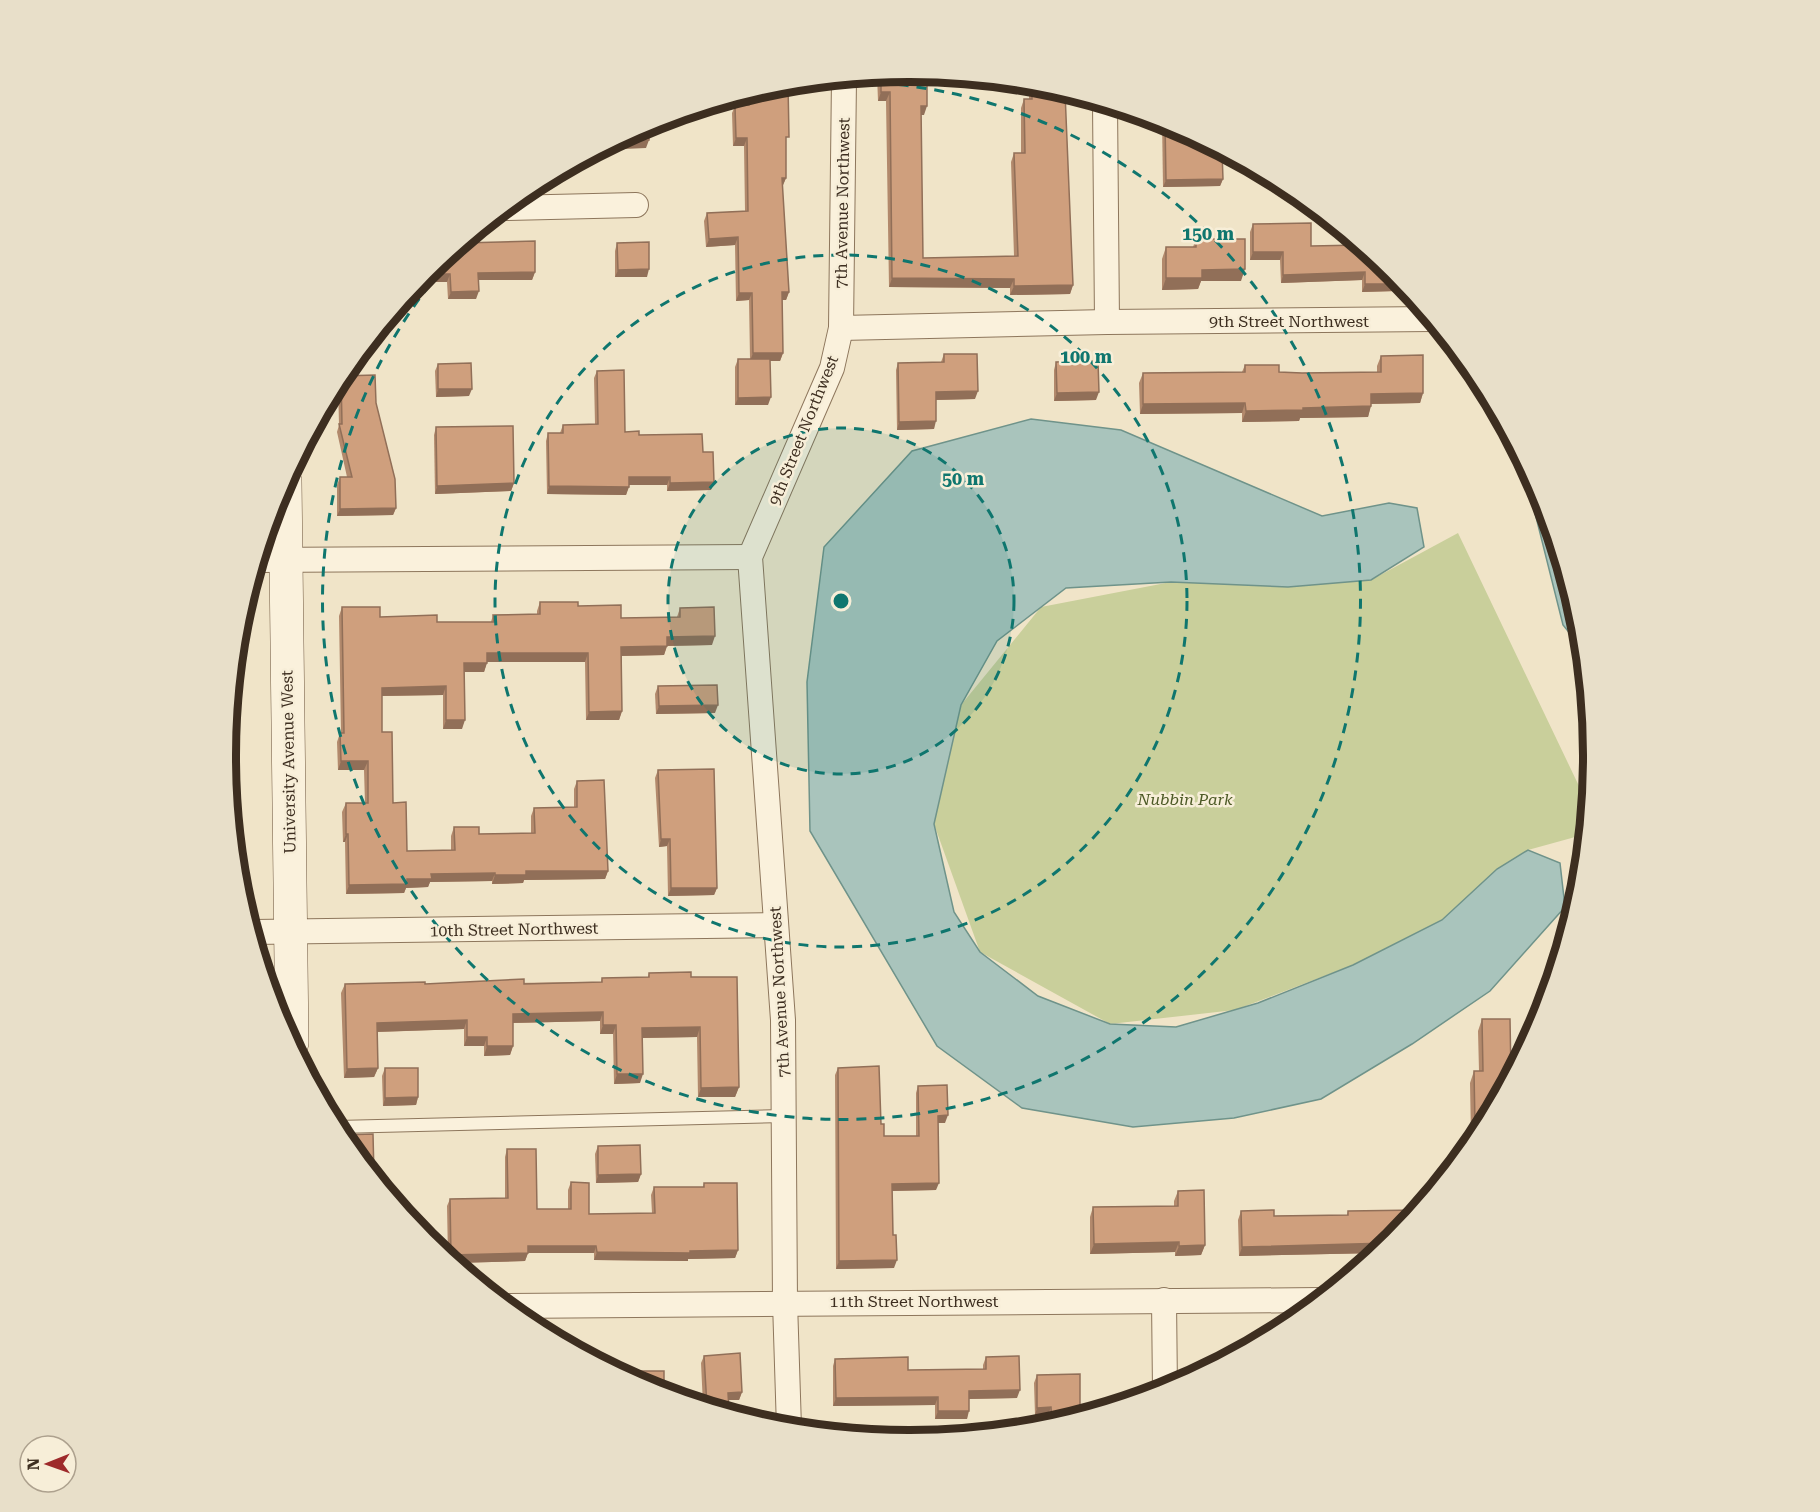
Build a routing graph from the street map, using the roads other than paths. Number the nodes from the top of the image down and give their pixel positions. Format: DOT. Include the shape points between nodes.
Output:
graph roads {
  1 [pos="844,86"];
  2 [pos="1105,112"];
  3 [pos="636,205"];
  4 [pos="520,208"];
  5 [pos="1423,320"];
  6 [pos="1107,322"];
  7 [pos="841,328"];
  8 [pos="278,525"];
  9 [pos="750,557"];
  10 [pos="272,560"];
  11 [pos="776,925"];
  12 [pos="260,932"];
  13 [pos="290,932"];
  14 [pos="292,1022"];
  15 [pos="784,1116"];
  16 [pos="348,1127"];
  17 [pos="1307,1299"];
  18 [pos="1164,1300"];
  19 [pos="784,1302"];
  20 [pos="522,1306"];
  21 [pos="1165,1379"];
  22 [pos="789,1419"];
  1 -- 7 [label="street, 7th Avenue Northwest"];
  2 -- 6 [label="street"];
  3 -- 4 [label="street"];
  5 -- 6 [label="street, 9th Street Northwest"];
  6 -- 7 [label="street, 9th Street Northwest"];
  7 -- 9 [label="street, 9th Street Northwest" via="832,368"];
  8 -- 10 [label="street, University Avenue West"];
  9 -- 10 [label="street"];
  9 -- 11 [label="street, 7th Avenue Northwest"];
  10 -- 13 [label="street, University Avenue West"];
  11 -- 13 [label="street, 10th Street Northwest"];
  11 -- 15 [label="street, 7th Avenue Northwest" via="783,1020"];
  12 -- 13 [label="street, 10th Street Northwest"];
  13 -- 14 [label="street, University Avenue West"];
  15 -- 16 [label="lane"];
  15 -- 19 [label="street, 7th Avenue Northwest"];
  17 -- 18 [label="street, 11th Street Northwest"];
  18 -- 19 [label="street, 11th Street Northwest"];
  18 -- 21 [label="street"];
  19 -- 20 [label="street, 11th Street Northwest"];
  19 -- 22 [label="street, 7th Avenue Northwest"];
}
